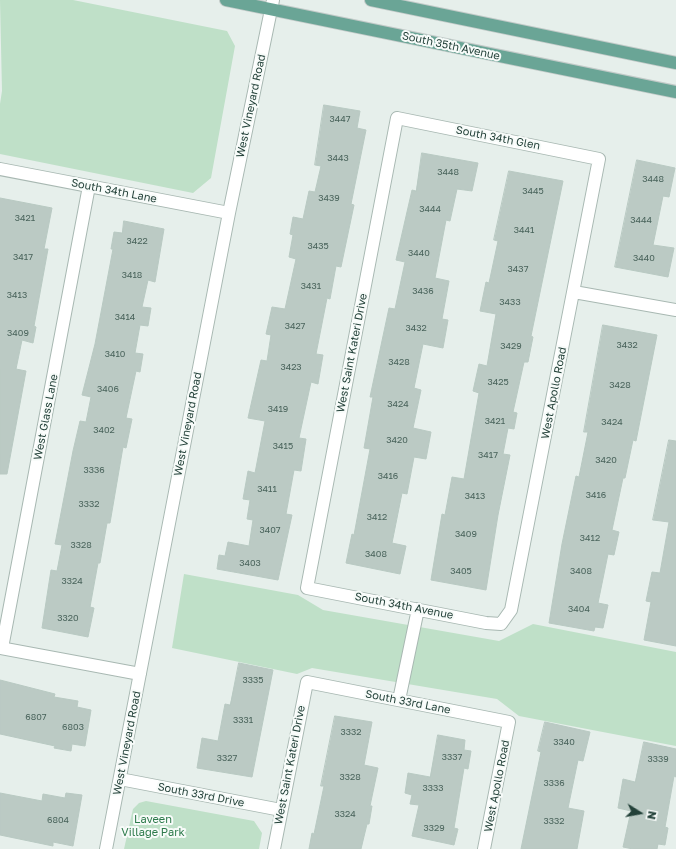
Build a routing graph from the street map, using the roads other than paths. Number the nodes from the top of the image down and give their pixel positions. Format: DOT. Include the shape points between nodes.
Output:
graph roads {
  1 [pos="226,0"];
  2 [pos="371,0"];
  3 [pos="272,5"];
  4 [pos="676,63"];
  5 [pos="676,92"];
  6 [pos="397,118"];
  7 [pos="599,159"];
  8 [pos="0,169"];
  9 [pos="89,186"];
  10 [pos="229,213"];
  11 [pos="574,292"];
  12 [pos="676,310"];
  13 [pos="307,588"];
  14 [pos="418,609"];
  15 [pos="501,624"];
  16 [pos="1,648"];
  17 [pos="140,674"];
  18 [pos="307,682"];
  19 [pos="399,700"];
  20 [pos="509,722"];
  21 [pos="120,779"];
  22 [pos="281,810"];
  23 [pos="106,849"];
  24 [pos="274,849"];
  25 [pos="484,849"];
  1 -- 3 [label="main road, South 35th Avenue"];
  2 -- 4 [label="main road"];
  3 -- 5 [label="main road, South 35th Avenue"];
  3 -- 10 [label="street, West Vineyard Road"];
  6 -- 7 [label="street, South 34th Glen"];
  6 -- 13 [label="street, West Saint Kateri Drive"];
  7 -- 11 [label="street, West Apollo Road"];
  8 -- 9 [label="street, South 34th Lane"];
  9 -- 10 [label="street, South 34th Lane"];
  9 -- 16 [label="street, West Glass Lane"];
  10 -- 17 [label="street, West Vineyard Road"];
  11 -- 12 [label="street"];
  11 -- 15 [label="street, West Apollo Road" via="511,610"];
  13 -- 14 [label="street, South 34th Avenue"];
  14 -- 15 [label="street, South 34th Avenue"];
  14 -- 19 [label="street"];
  16 -- 17 [label="street"];
  17 -- 21 [label="street, West Vineyard Road"];
  18 -- 19 [label="street, South 33rd Lane"];
  18 -- 22 [label="street, West Saint Kateri Drive"];
  19 -- 20 [label="street, South 33rd Lane"];
  20 -- 25 [label="street, West Apollo Road"];
  21 -- 22 [label="street, South 33rd Drive"];
  21 -- 23 [label="street, West Vineyard Road"];
  22 -- 24 [label="street, West Saint Kateri Drive"];
}
